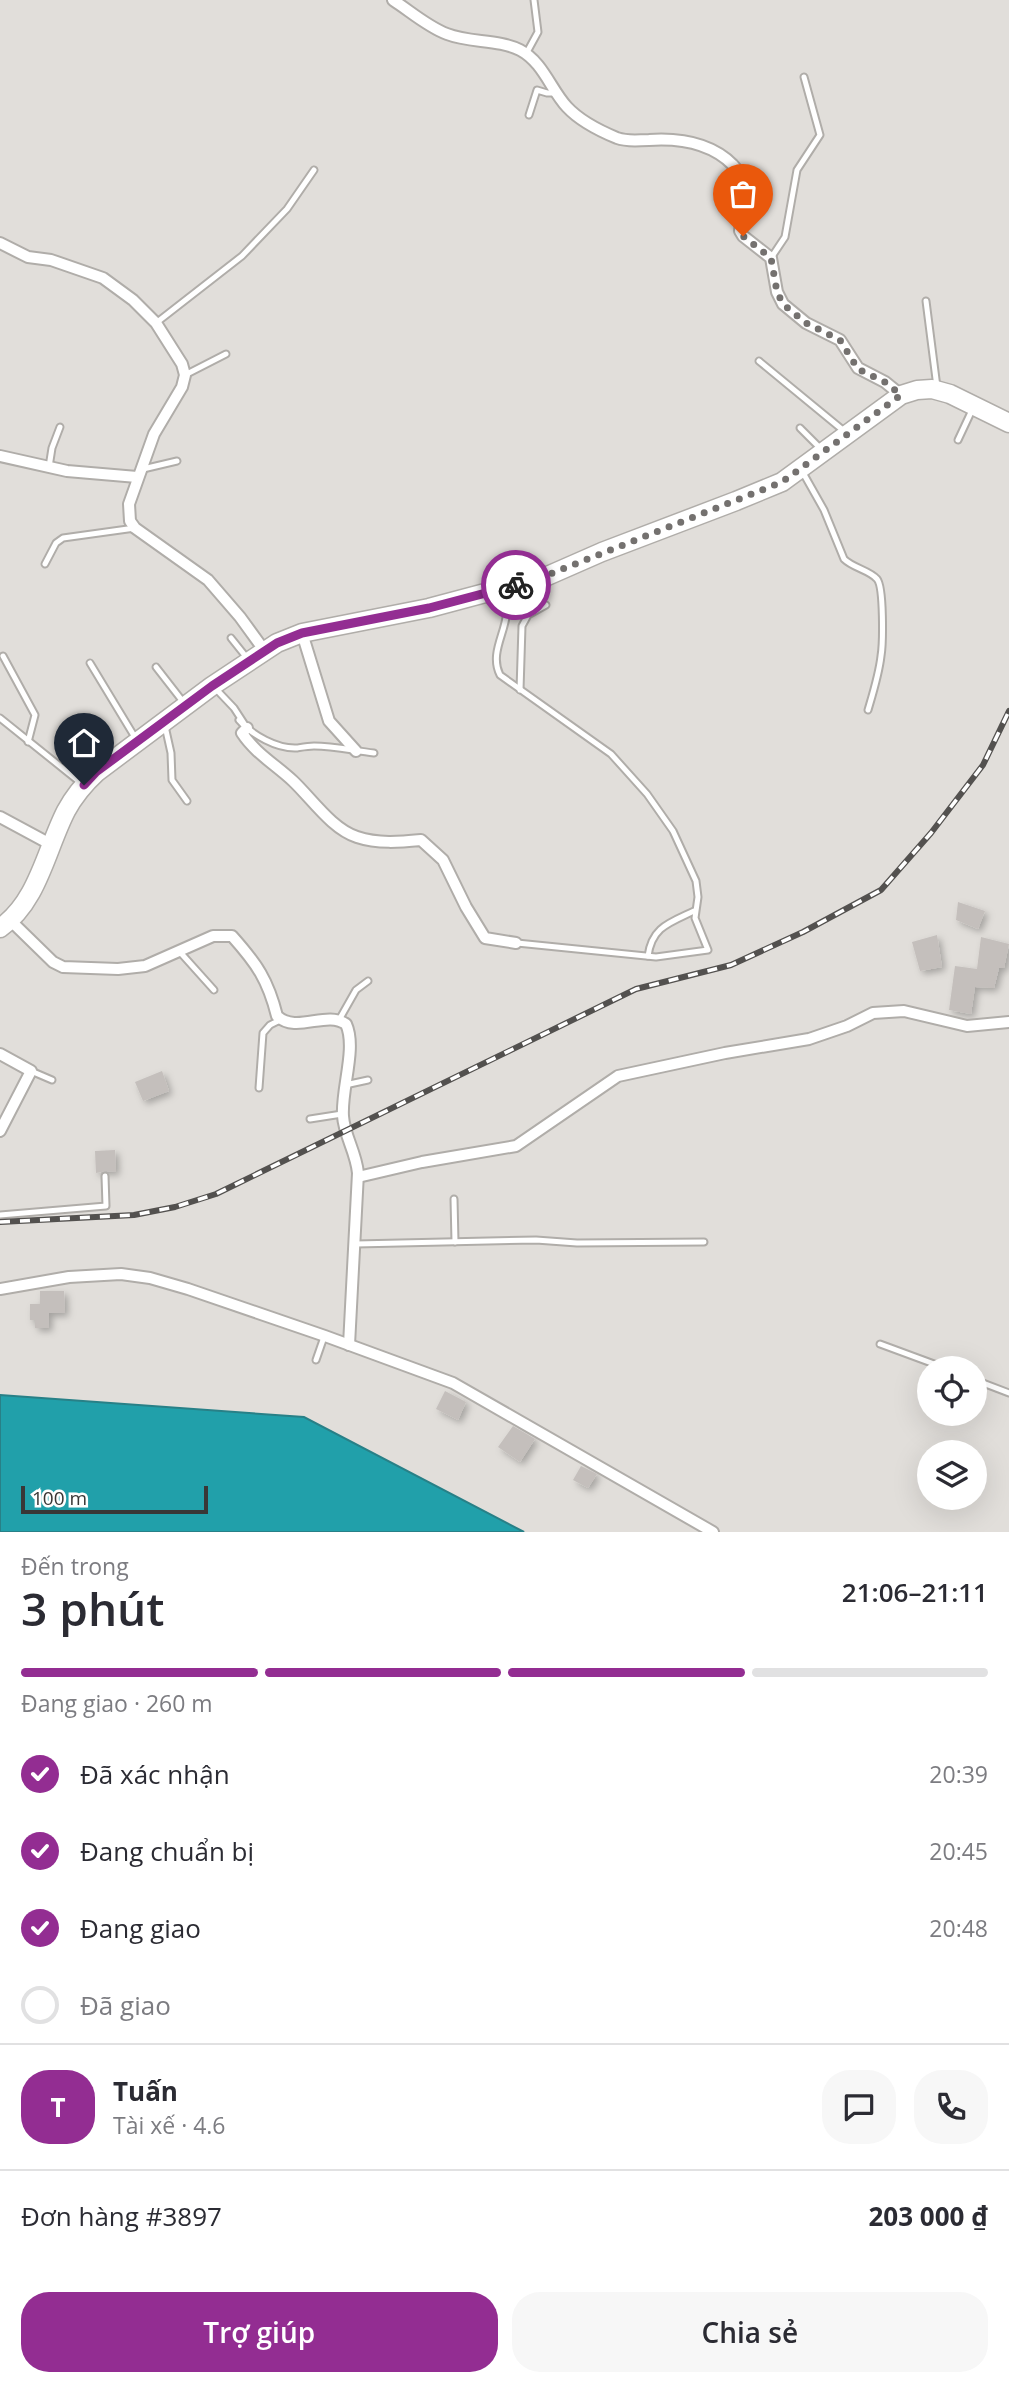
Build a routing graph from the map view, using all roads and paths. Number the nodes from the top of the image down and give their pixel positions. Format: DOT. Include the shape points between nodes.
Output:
graph roads {
  1 [pos="393,0"];
  2 [pos="534,0"];
  3 [pos="526,54"];
  4 [pos="804,77"];
  5 [pos="557,92"];
  6 [pos="529,115"];
  7 [pos="314,170"];
  8 [pos="0,243"];
  9 [pos="771,258"];
  10 [pos="926,301"];
  11 [pos="156,323"];
  12 [pos="226,354"];
  13 [pos="759,361"];
  14 [pos="185,375"];
  15 [pos="937,390"];
  16 [pos="901,395"];
  17 [pos="975,405"];
  18 [pos="1009,423"];
  19 [pos="60,427"];
  20 [pos="800,428"];
  21 [pos="846,433"];
  22 [pos="958,440"];
  23 [pos="823,451"];
  24 [pos="0,456"];
  25 [pos="177,461"];
  26 [pos="49,467"];
  27 [pos="801,468"];
  28 [pos="138,473"];
  29 [pos="135,528"];
  30 [pos="45,564"];
  31 [pos="500,590"];
  32 [pos="545,606"];
  33 [pos="302,633"];
  34 [pos="231,638"];
  35 [pos="264,650"];
  36 [pos="3,656"];
  37 [pos="248,661"];
  38 [pos="90,663"];
  39 [pos="156,667"];
  40 [pos="212,686"];
  41 [pos="520,690"];
  42 [pos="186,705"];
  43 [pos="869,710"];
  44 [pos="0,719"];
  45 [pos="164,722"];
  46 [pos="247,727"];
  47 [pos="138,741"];
  48 [pos="28,742"];
  49 [pos="356,751"];
  50 [pos="374,753"];
  51 [pos="84,785"];
  52 [pos="187,801"];
  53 [pos="0,817"];
  54 [pos="52,845"];
  55 [pos="694,911"];
  56 [pos="5,925"];
  57 [pos="516,943"];
  58 [pos="179,951"];
  59 [pos="648,956"];
  60 [pos="368,981"];
  61 [pos="214,990"];
  62 [pos="282,1020"];
  63 [pos="340,1020"];
  64 [pos="1009,1022"];
  65 [pos="0,1055"];
  66 [pos="31,1071"];
  67 [pos="52,1080"];
  68 [pos="368,1080"];
  69 [pos="345,1085"];
  70 [pos="259,1088"];
  71 [pos="342,1114"];
  72 [pos="310,1119"];
  73 [pos="0,1131"];
  74 [pos="105,1176"];
  75 [pos="358,1177"];
  76 [pos="454,1199"];
  77 [pos="0,1215"];
  78 [pos="455,1242"];
  79 [pos="704,1242"];
  80 [pos="356,1244"];
  81 [pos="0,1282"];
  82 [pos="0,1289"];
  83 [pos="325,1336"];
  84 [pos="880,1344"];
  85 [pos="349,1345"];
  86 [pos="917,1358"];
  87 [pos="316,1360"];
  88 [pos="987,1385"];
  89 [pos="1009,1393"];
  90 [pos="713,1532"];
  1 -- 3 [label="street" via="447,34"];
  2 -- 3 [label="lane" via="538,32"];
  3 -- 5 [label="street"];
  4 -- 9 [label="lane" via="820,135 797,170 785,237"];
  5 -- 6 [label="lane" via="537,90"];
  5 -- 9 [label="street" via="569,109 621,140 668,139 696,144 734,165 744,195 740,231"];
  7 -- 11 [label="lane" via="287,209 242,256"];
  8 -- 11 [label="street" via="28,257 103,278"];
  9 -- 16 [label="street" via="783,304 806,323 840,340 858,369"];
  10 -- 15 [label="lane"];
  11 -- 14 [label="street"];
  12 -- 14 [label="lane"];
  13 -- 21 [label="lane"];
  14 -- 28 [label="street"];
  15 -- 16 [label="main road"];
  15 -- 17 [label="main road"];
  16 -- 21 [label="main road"];
  17 -- 18 [label="main road"];
  17 -- 22 [label="lane"];
  19 -- 26 [label="lane"];
  20 -- 23 [label="lane"];
  21 -- 23 [label="main road"];
  23 -- 27 [label="main road"];
  24 -- 26 [label="street"];
  25 -- 28 [label="lane"];
  26 -- 28 [label="street"];
  27 -- 31 [label="main road" via="782,482 736,501"];
  27 -- 43 [label="lane" via="844,559 880,583 881,656"];
  28 -- 29 [label="street" via="128,511"];
  29 -- 30 [label="lane" via="63,538"];
  29 -- 35 [label="street" via="208,580"];
  31 -- 33 [label="main road"];
  31 -- 41 [label="lane" via="507,604 506,620 495,667"];
  32 -- 41 [label="lane" via="528,615 522,626"];
  33 -- 35 [label="main road"];
  33 -- 49 [label="street" via="329,721"];
  34 -- 37 [label="lane"];
  35 -- 37 [label="main road"];
  36 -- 48 [label="lane" via="35,715"];
  37 -- 40 [label="main road"];
  38 -- 47 [label="lane"];
  39 -- 42 [label="lane"];
  40 -- 42 [label="main road"];
  40 -- 46 [label="lane"];
  41 -- 55 [label="lane" via="603,748 647,794 687,857 698,888"];
  42 -- 45 [label="main road"];
  44 -- 48 [label="lane"];
  45 -- 47 [label="main road"];
  45 -- 52 [label="lane" via="172,780"];
  46 -- 49 [label="lane" via="258,736 295,748"];
  46 -- 57 [label="street" via="242,733 249,744 338,827 367,839 421,840 443,860 485,938"];
  47 -- 51 [label="main road"];
  48 -- 51 [label="lane"];
  49 -- 50 [label="lane"];
  51 -- 54 [label="main road"];
  53 -- 54 [label="street"];
  54 -- 56 [label="main road" via="37,880"];
  55 -- 59 [label="lane" via="657,932"];
  55 -- 59 [label="lane" via="708,950"];
  56 -- 58 [label="street" via="63,967 145,966"];
  57 -- 59 [label="lane"];
  58 -- 61 [label="lane"];
  58 -- 62 [label="street" via="213,936 232,936 267,980"];
  60 -- 63 [label="lane" via="356,990"];
  62 -- 63 [label="street"];
  62 -- 70 [label="lane" via="263,1033"];
  63 -- 69 [label="street" via="349,1039"];
  64 -- 75 [label="street" via="967,1026 904,1011 873,1013 809,1039 618,1076 516,1146"];
  65 -- 66 [label="street"];
  66 -- 67 [label="lane"];
  66 -- 73 [label="street"];
  68 -- 69 [label="lane"];
  69 -- 71 [label="street"];
  71 -- 72 [label="lane"];
  71 -- 75 [label="street"];
  74 -- 77 [label="lane" via="106,1206"];
  75 -- 80 [label="street"];
  76 -- 78 [label="lane"];
  78 -- 79 [label="lane"];
  78 -- 80 [label="lane"];
  80 -- 85 [label="street"];
  81 -- 82 [label="street"];
  82 -- 83 [label="street" via="69,1277 141,1276"];
  83 -- 85 [label="street"];
  83 -- 87 [label="lane"];
  84 -- 86 [label="lane"];
  85 -- 90 [label="street" via="453,1383"];
  88 -- 89 [label="lane"];
}
